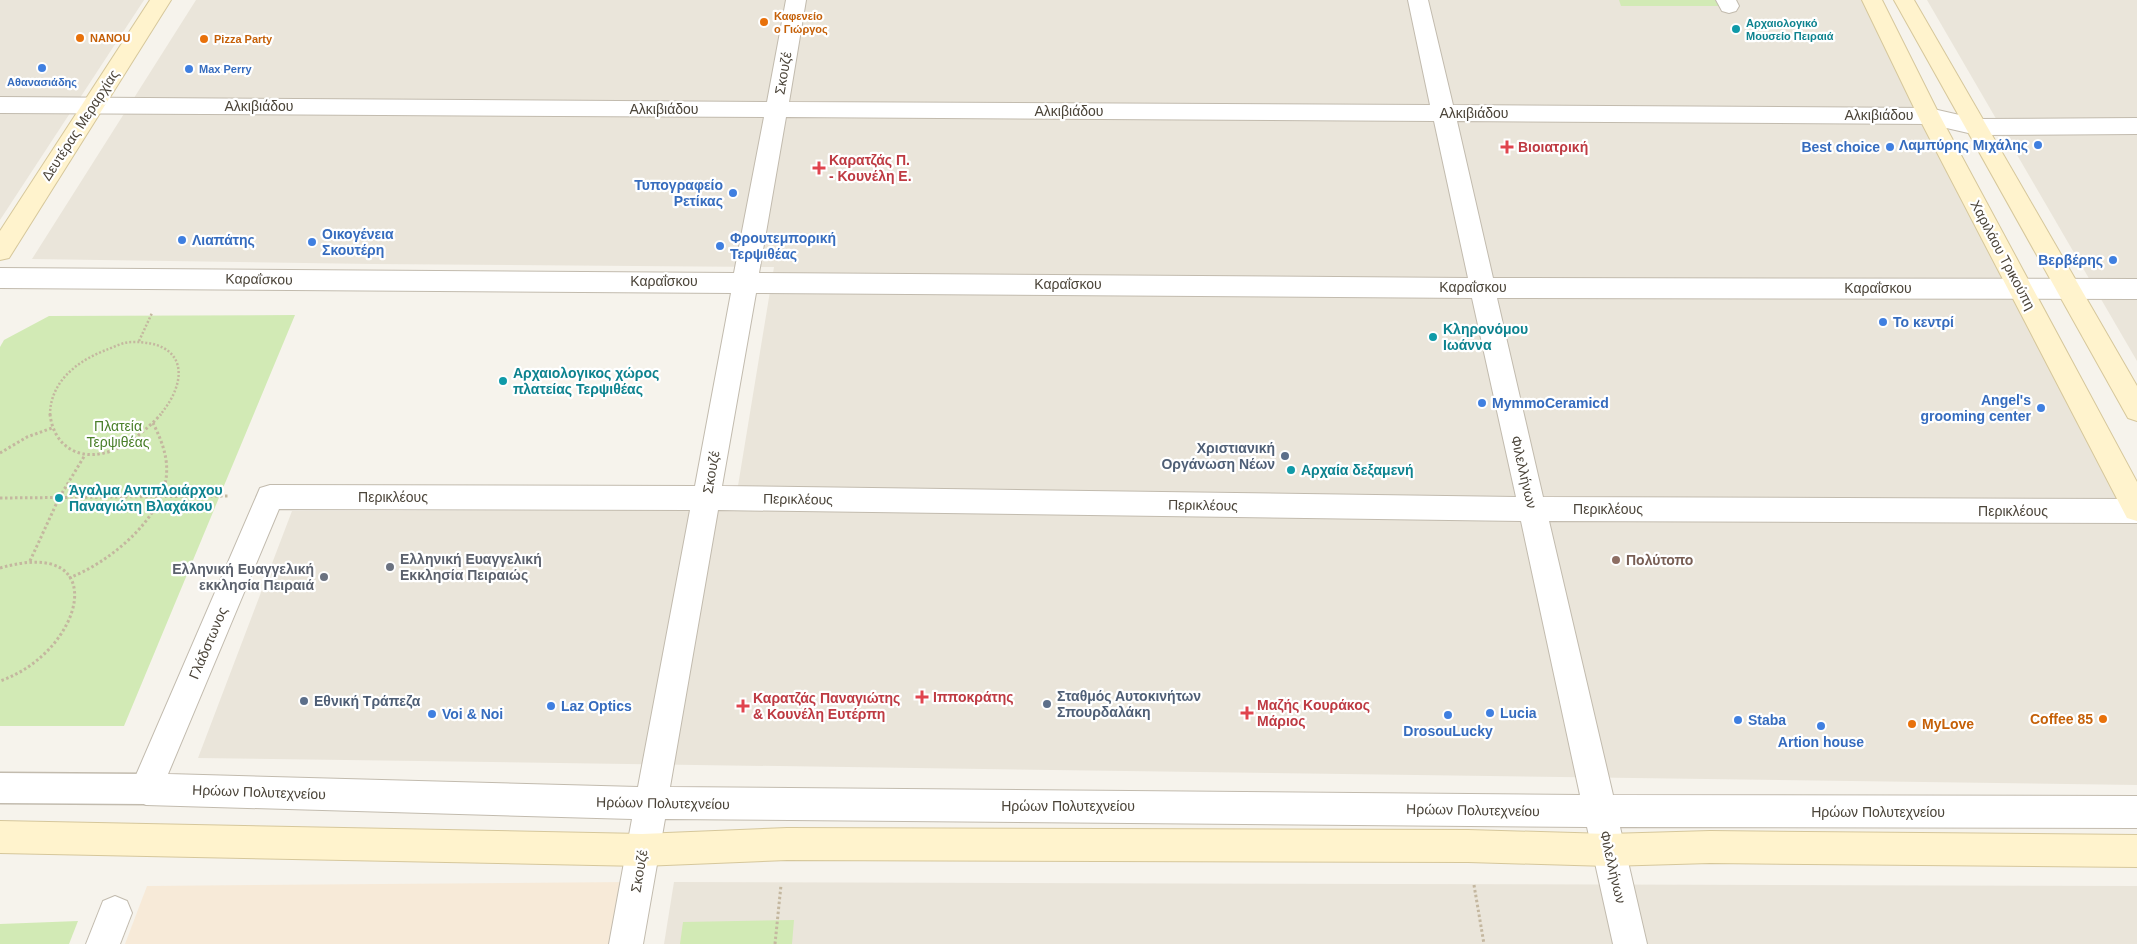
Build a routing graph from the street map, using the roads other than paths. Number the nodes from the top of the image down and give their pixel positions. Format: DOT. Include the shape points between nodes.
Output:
graph roads {
  1 [pos="161,0"];
  2 [pos="796,0"];
  3 [pos="1418,0"];
  4 [pos="1872,0"];
  5 [pos="1904,0"];
  6 [pos="0,105"];
  7 [pos="93,105"];
  8 [pos="776,109"];
  9 [pos="1443,113"];
  10 [pos="1930,116"];
  11 [pos="2137,126"];
  12 [pos="1977,127"];
  13 [pos="0,251"];
  14 [pos="0,278"];
  15 [pos="745,282"];
  16 [pos="1483,288"];
  17 [pos="2021,288"];
  18 [pos="2069,289"];
  19 [pos="2137,289"];
  20 [pos="2137,410"];
  21 [pos="270,497"];
  22 [pos="706,498"];
  23 [pos="1532,509"];
  24 [pos="2137,510"];
  25 [pos="0,788"];
  26 [pos="146,789"];
  27 [pos="652,804"];
  28 [pos="1601,811"];
  29 [pos="2137,812"];
  30 [pos="0,837"];
  31 [pos="642,850"];
  32 [pos="1608,850"];
  33 [pos="2137,851"];
  34 [pos="115,913"];
  35 [pos="103,944"];
  36 [pos="626,944"];
  37 [pos="1630,944"];
  1 -- 7 [label="main road, Δευτέρας Μεραρχίας"];
  2 -- 8 [label="street, Σκουζέ"];
  3 -- 9 [label="street, Φιλελλήνων"];
  4 -- 10 [label="main road, Χαριλάου Τρικούπη"];
  5 -- 12 [label="main road"];
  6 -- 7 [label="street, Αλκιβιάδου"];
  7 -- 8 [label="street, Αλκιβιάδου"];
  7 -- 13 [label="main road, Δευτέρας Μεραρχίας"];
  8 -- 9 [label="street, Αλκιβιάδου"];
  8 -- 15 [label="street, Σκουζέ"];
  9 -- 10 [label="street, Αλκιβιάδου"];
  9 -- 16 [label="street, Φιλελλήνων"];
  10 -- 12 [label="street, Αλκιβιάδου"];
  10 -- 17 [label="main road, Χαριλάου Τρικούπη"];
  11 -- 12 [label="street, Αλκιβιάδου"];
  12 -- 18 [label="main road"];
  14 -- 15 [label="street, Καραΐσκου"];
  15 -- 16 [label="street, Καραΐσκου"];
  15 -- 22 [label="street, Σκουζέ"];
  16 -- 17 [label="street, Καραΐσκου"];
  16 -- 23 [label="street, Φιλελλήνων"];
  17 -- 18 [label="street, Καραΐσκου"];
  17 -- 24 [label="main road, Χαριλάου Τρικούπη"];
  18 -- 19 [label="street, Καραΐσκου"];
  18 -- 20 [label="main road"];
  21 -- 22 [label="street, Περικλέους"];
  21 -- 26 [label="street, Γλάδστωνος"];
  22 -- 23 [label="street, Περικλέους"];
  22 -- 27 [label="street, Σκουζέ"];
  23 -- 24 [label="street, Περικλέους"];
  23 -- 28 [label="street, Φιλελλήνων"];
  25 -- 26 [label="lane, Ηρώων Πολυτεχνείου"];
  26 -- 27 [label="street, Ηρώων Πολυτεχνείου"];
  27 -- 28 [label="street, Ηρώων Πολυτεχνείου"];
  27 -- 31 [label="street, Σκουζέ"];
  28 -- 29 [label="street, Ηρώων Πολυτεχνείου"];
  28 -- 32 [label="street, Φιλελλήνων"];
  30 -- 31 [label="main road"];
  31 -- 32 [label="main road" via="786,844 1468,846"];
  31 -- 36 [label="street, Σκουζέ"];
  32 -- 33 [label="main road"];
  32 -- 37 [label="street, Φιλελλήνων"];
  34 -- 35 [label="street"];
}
